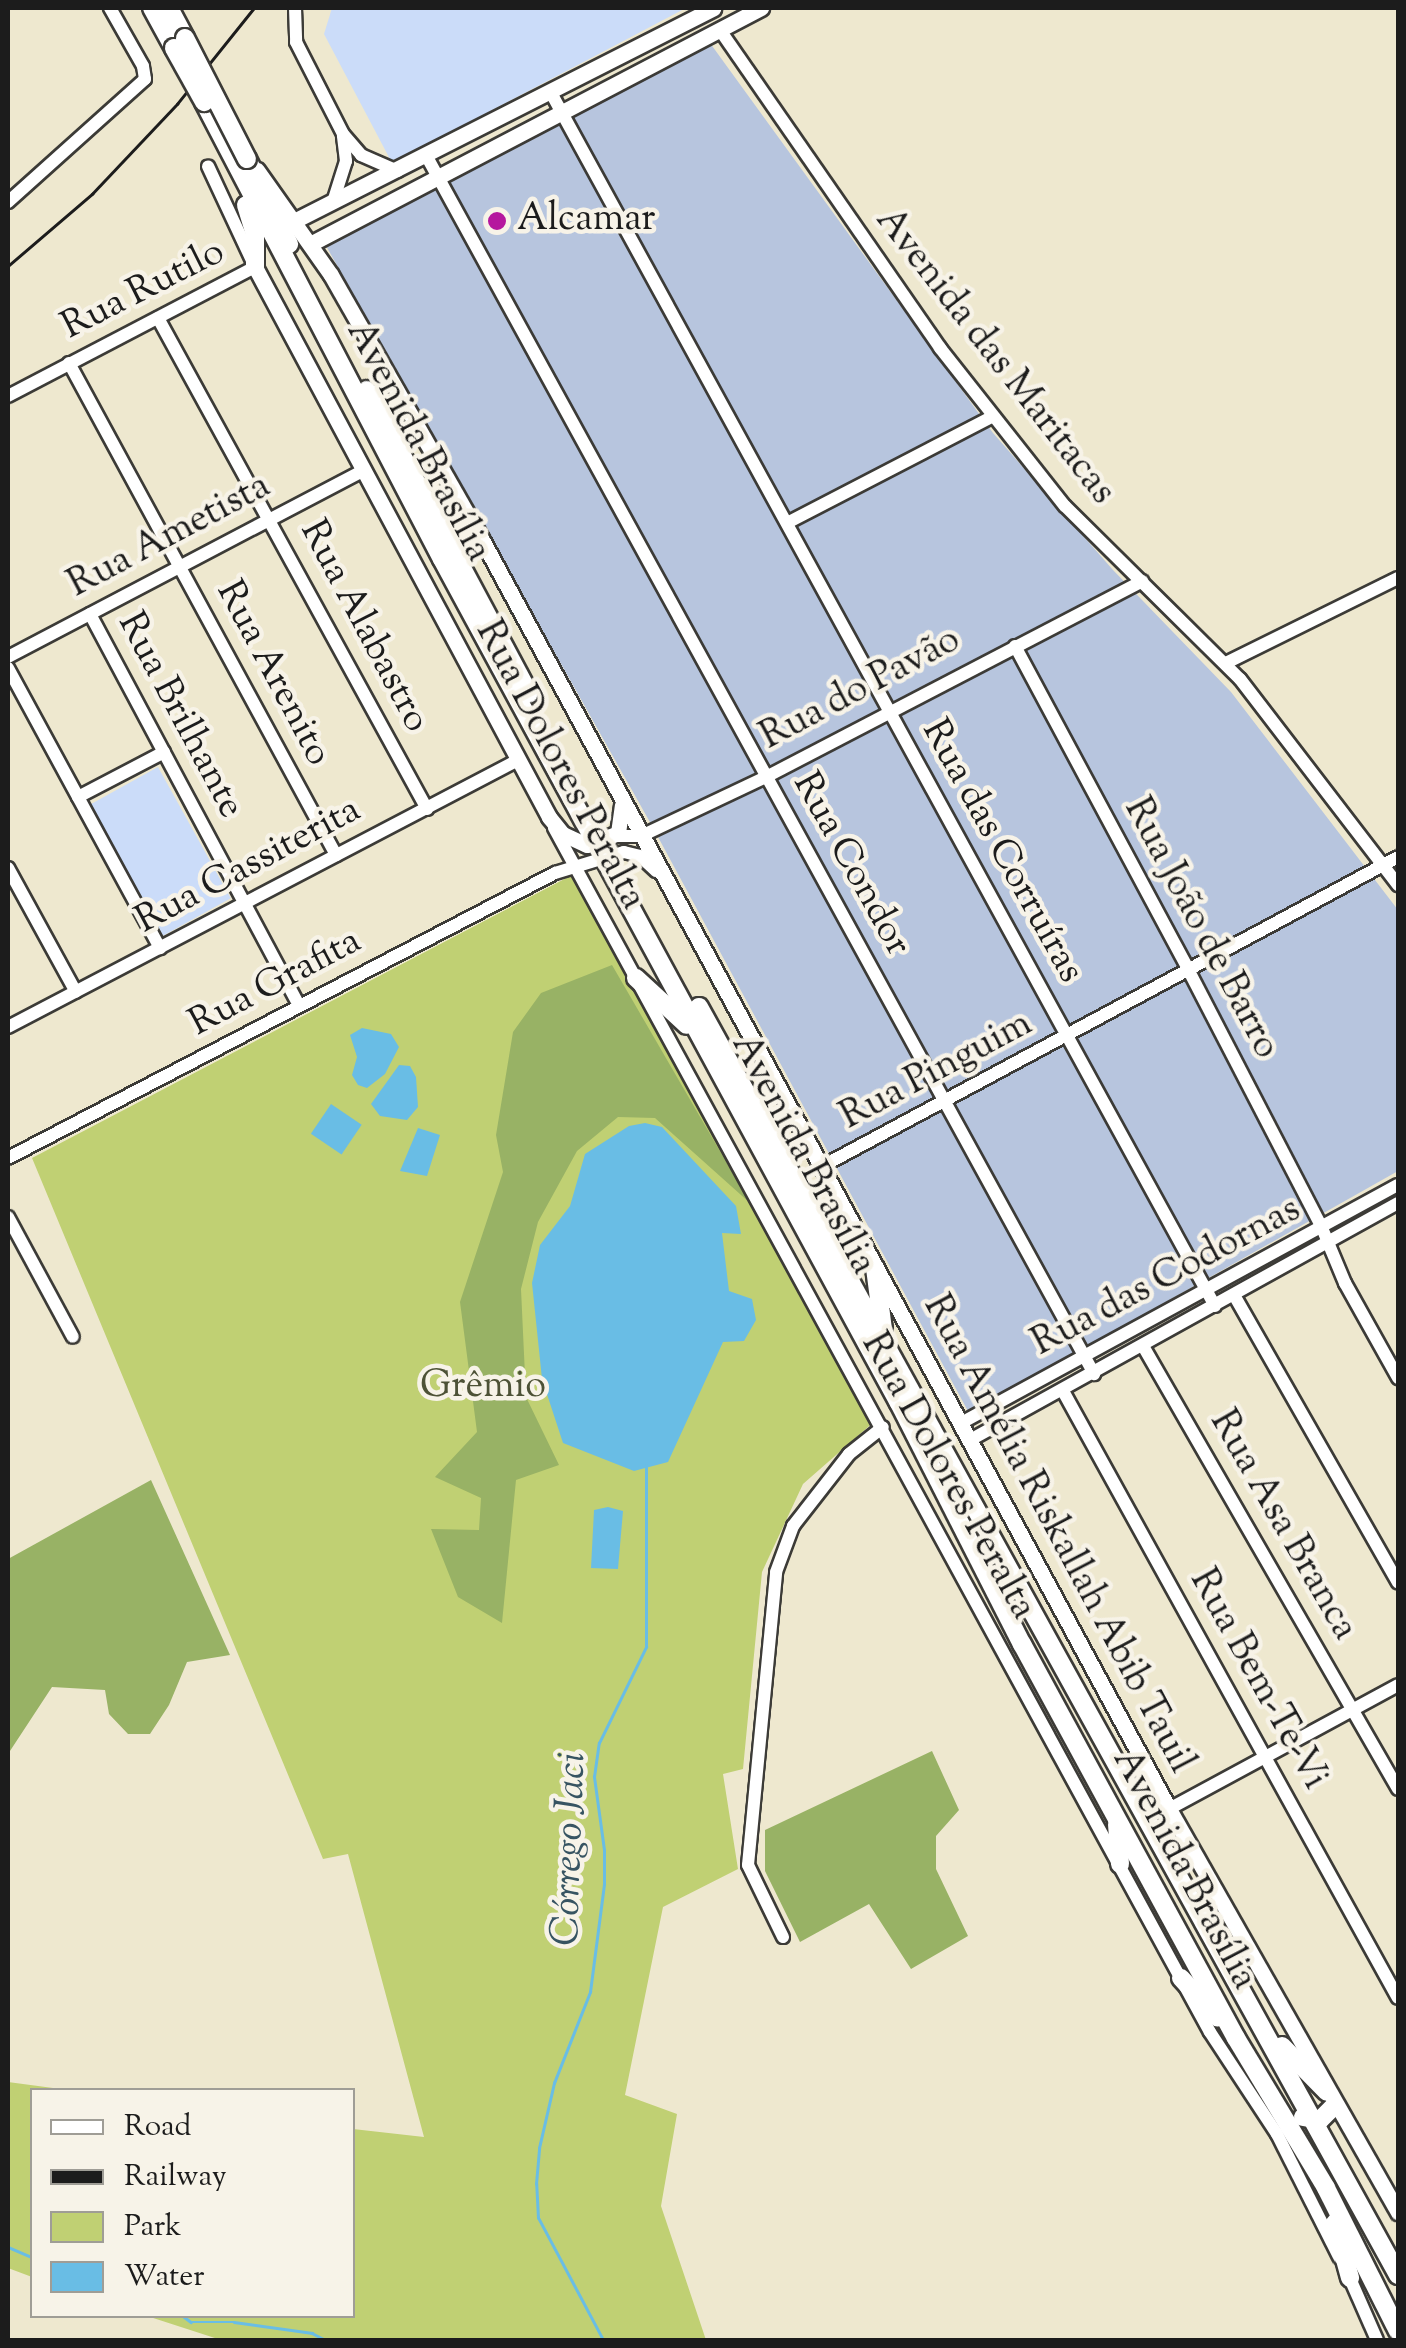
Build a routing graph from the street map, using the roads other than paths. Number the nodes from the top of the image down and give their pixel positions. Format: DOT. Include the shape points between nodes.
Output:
graph roads {
  1 [pos="110,8"];
  2 [pos="152,8"];
  3 [pos="169,8"];
  4 [pos="295,8"];
  5 [pos="713,8"];
  6 [pos="761,8"];
  7 [pos="720,30"];
  8 [pos="180,43"];
  9 [pos="550,91"];
  10 [pos="562,111"];
  11 [pos="342,134"];
  12 [pos="427,157"];
  13 [pos="241,162"];
  14 [pos="208,166"];
  15 [pos="398,171"];
  16 [pos="437,174"];
  17 [pos="8,202"];
  18 [pos="333,202"];
  19 [pos="296,220"];
  20 [pos="312,243"];
  21 [pos="255,267"];
  22 [pos="158,318"];
  23 [pos="70,364"];
  24 [pos="8,396"];
  25 [pos="994,416"];
  26 [pos="362,471"];
  27 [pos="271,518"];
  28 [pos="786,523"];
  29 [pos="180,567"];
  30 [pos="1398,578"];
  31 [pos="1142,581"];
  32 [pos="90,614"];
  33 [pos="1014,646"];
  34 [pos="8,657"];
  35 [pos="1226,663"];
  36 [pos="8,668"];
  37 [pos="889,711"];
  38 [pos="164,752"];
  39 [pos="518,760"];
  40 [pos="768,776"];
  41 [pos="78,798"];
  42 [pos="622,805"];
  43 [pos="426,809"];
  44 [pos="549,817"];
  45 [pos="641,836"];
  46 [pos="606,849"];
  47 [pos="336,855"];
  48 [pos="1398,858"];
  49 [pos="1383,865"];
  50 [pos="574,866"];
  51 [pos="8,868"];
  52 [pos="665,880"];
  53 [pos="1398,885"];
  54 [pos="593,897"];
  55 [pos="245,904"];
  56 [pos="160,948"];
  57 [pos="1190,971"];
  58 [pos="636,978"];
  59 [pos="76,992"];
  60 [pos="299,1006"];
  61 [pos="8,1027"];
  62 [pos="1068,1037"];
  63 [pos="718,1068"];
  64 [pos="946,1103"];
  65 [pos="8,1158"];
  66 [pos="820,1168"];
  67 [pos="1398,1185"];
  68 [pos="1398,1203"];
  69 [pos="8,1218"];
  70 [pos="1325,1235"];
  71 [pos="875,1268"];
  72 [pos="1242,1270"];
  73 [pos="1251,1285"];
  74 [pos="1206,1291"];
  75 [pos="1234,1295"];
  76 [pos="1215,1306"];
  77 [pos="74,1337"];
  78 [pos="1143,1346"];
  79 [pos="1084,1356"];
  80 [pos="1094,1374"];
  81 [pos="1398,1378"];
  82 [pos="903,1382"];
  83 [pos="1062,1391"];
  84 [pos="963,1422"];
  85 [pos="883,1426"];
  86 [pos="972,1439"];
  87 [pos="1398,1583"];
  88 [pos="1398,1686"];
  89 [pos="1354,1710"];
  90 [pos="1265,1757"];
  91 [pos="1103,1786"];
  92 [pos="1398,1789"];
  93 [pos="1169,1809"];
  94 [pos="1120,1864"];
  95 [pos="783,1937"];
  96 [pos="1230,1971"];
  97 [pos="1182,1978"];
  98 [pos="1398,1998"];
  99 [pos="1236,2038"];
  100 [pos="1254,2066"];
  101 [pos="1326,2108"];
  102 [pos="1391,2185"];
  103 [pos="1326,2188"];
  104 [pos="1398,2212"];
  105 [pos="1398,2275"];
  106 [pos="1350,2278"];
  107 [pos="1398,2330"];
  108 [pos="1377,2340"];
  1 -- 17 [label="street" via="145,79"];
  2 -- 8 [label="highway, Avenida Brasília"];
  3 -- 8 [label="highway, Avenida Brasília"];
  4 -- 11 [label="street" via="296,42"];
  5 -- 9 [label="main road"];
  6 -- 7 [label="main road"];
  7 -- 10 [label="main road"];
  7 -- 25 [label="street, Avenida das Maritacas"];
  8 -- 13 [label="highway, Avenida Brasília, bridge"];
  8 -- 13 [label="highway, Avenida Brasília, bridge" via="204,102"];
  9 -- 10 [label="street, Rua das Corruíras"];
  9 -- 12 [label="main road"];
  10 -- 16 [label="main road"];
  10 -- 28 [label="street, Rua das Corruíras"];
  11 -- 15 [label="street" via="361,156"];
  11 -- 18 [label="street" via="346,161"];
  12 -- 15 [label="main road"];
  12 -- 16 [label="street, Rua Condor"];
  13 -- 19 [label="main road, Rua Amélia Riskallah Abib Tauil"];
  13 -- 21 [label="highway"];
  13 -- 46 [label="highway, Avenida Brasília"];
  14 -- 21 [label="street, Rua Dolores Peralta"];
  15 -- 18 [label="main road"];
  16 -- 20 [label="main road"];
  16 -- 40 [label="street, Rua Condor"];
  18 -- 19 [label="main road"];
  19 -- 20 [label="main road, Rua Amélia Riskallah Abib Tauil"];
  20 -- 42 [label="main road, Rua Amélia Riskallah Abib Tauil"];
  21 -- 22 [label="street, Rua Rutilo"];
  21 -- 26 [label="main road, Rua Dolores Peralta"];
  22 -- 23 [label="street, Rua Rutilo"];
  22 -- 27 [label="street, Rua Alabastro"];
  23 -- 24 [label="street, Rua Rutilo"];
  23 -- 29 [label="street, Rua Arenito"];
  25 -- 28 [label="street"];
  25 -- 31 [label="street, Avenida das Maritacas" via="1064,506"];
  26 -- 27 [label="street, Rua Ametista"];
  26 -- 39 [label="main road, Rua Dolores Peralta"];
  27 -- 29 [label="street, Rua Ametista"];
  27 -- 43 [label="street, Rua Alabastro"];
  28 -- 37 [label="street, Rua das Corruíras"];
  29 -- 32 [label="street, Rua Ametista"];
  29 -- 47 [label="street, Rua Arenito"];
  30 -- 35 [label="street"];
  31 -- 33 [label="street, Rua do Pavão"];
  31 -- 35 [label="street, Avenida das Maritacas"];
  32 -- 34 [label="street, Rua Ametista"];
  32 -- 38 [label="street, Rua Brilhante"];
  33 -- 37 [label="street, Rua do Pavão"];
  33 -- 57 [label="street, Rua João de Barro"];
  35 -- 49 [label="street, Avenida das Maritacas"];
  36 -- 41 [label="street"];
  37 -- 40 [label="street, Rua do Pavão"];
  37 -- 62 [label="street, Rua das Corruíras"];
  38 -- 41 [label="street"];
  38 -- 55 [label="street, Rua Brilhante"];
  39 -- 43 [label="street, Rua Cassiterita"];
  39 -- 44 [label="main road, Rua Dolores Peralta"];
  40 -- 45 [label="street, Rua do Pavão"];
  40 -- 64 [label="street, Rua Condor"];
  41 -- 56 [label="street"];
  42 -- 45 [label="main road, Rua Amélia Riskallah Abib Tauil"];
  42 -- 46 [label="main road" via="621,828"];
  43 -- 47 [label="street, Rua Cassiterita"];
  44 -- 46 [label="main road" via="576,843"];
  44 -- 50 [label="street, Rua Dolores Peralta"];
  45 -- 46 [label="street, Rua do Pavão"];
  45 -- 52 [label="main road, Rua Amélia Riskallah Abib Tauil"];
  46 -- 50 [label="street, Rua Grafita"];
  46 -- 52 [label="street" via="640,856"];
  46 -- 54 [label="street" via="591,875"];
  46 -- 63 [label="highway, Avenida Brasília"];
  46 -- 82 [label="highway, Avenida Brasília"];
  47 -- 55 [label="street, Rua Cassiterita"];
  48 -- 49 [label="street, Rua Pinguim"];
  49 -- 53 [label="street, Avenida das Maritacas"];
  49 -- 57 [label="street, Rua Pinguim"];
  50 -- 54 [label="street, Rua Dolores Peralta"];
  50 -- 60 [label="street, Rua Grafita"];
  51 -- 59 [label="street"];
  52 -- 66 [label="main road, Rua Amélia Riskallah Abib Tauil"];
  54 -- 58 [label="street, Rua Dolores Peralta"];
  55 -- 56 [label="street, Rua Cassiterita"];
  55 -- 60 [label="street, Rua Brilhante"];
  56 -- 59 [label="street, Rua Cassiterita"];
  57 -- 62 [label="street, Rua Pinguim"];
  57 -- 70 [label="street, Rua João de Barro"];
  58 -- 63 [label="highway" via="675,1010"];
  58 -- 85 [label="street, Rua Dolores Peralta"];
  59 -- 61 [label="street, Rua Cassiterita"];
  60 -- 65 [label="street, Rua Grafita"];
  62 -- 64 [label="street, Rua Pinguim"];
  62 -- 74 [label="street, Rua das Corruíras"];
  63 -- 91 [label="highway, Avenida Brasília"];
  64 -- 66 [label="street, Rua Pinguim"];
  64 -- 79 [label="street, Rua Condor"];
  66 -- 71 [label="main road, Rua Amélia Riskallah Abib Tauil"];
  67 -- 70 [label="street, Rua das Codornas"];
  68 -- 70 [label="street, Rua das Codornas"];
  69 -- 77 [label="street"];
  70 -- 72 [label="street, Rua das Codornas"];
  70 -- 73 [label="street, Rua das Codornas"];
  70 -- 81 [label="street, Rua João de Barro"];
  71 -- 82 [label="highway" via="877,1308"];
  71 -- 84 [label="main road, Rua Amélia Riskallah Abib Tauil"];
  72 -- 73 [label="street"];
  72 -- 74 [label="street, Rua das Codornas"];
  73 -- 75 [label="street, Rua das Codornas"];
  74 -- 76 [label="street, Rua das Corruíras"];
  74 -- 79 [label="street, Rua das Codornas"];
  75 -- 76 [label="street, Rua das Codornas"];
  75 -- 87 [label="street"];
  76 -- 78 [label="street, Rua das Codornas"];
  78 -- 80 [label="street, Rua das Codornas"];
  78 -- 89 [label="street, Rua Asa Branca"];
  79 -- 80 [label="street, Rua Condor"];
  79 -- 84 [label="street, Rua das Codornas"];
  80 -- 83 [label="street, Rua das Codornas"];
  82 -- 96 [label="highway, Avenida Brasília"];
  83 -- 86 [label="street, Rua das Codornas"];
  83 -- 90 [label="street, Rua Bem-Te-Vi"];
  84 -- 86 [label="main road, Rua Amélia Riskallah Abib Tauil"];
  85 -- 94 [label="street, Rua Dolores Peralta"];
  85 -- 95 [label="street" via="849,1454 793,1526 776,1572 748,1865"];
  86 -- 93 [label="main road, Rua Amélia Riskallah Abib Tauil"];
  88 -- 89 [label="street"];
  89 -- 90 [label="street"];
  89 -- 92 [label="street, Rua Asa Branca"];
  90 -- 93 [label="street"];
  90 -- 98 [label="street, Rua Bem-Te-Vi"];
  91 -- 94 [label="highway" via="1120,1838"];
  91 -- 99 [label="highway, Avenida Brasília"];
  93 -- 101 [label="main road, Rua Amélia Riskallah Abib Tauil"];
  94 -- 97 [label="street, Rua Dolores Peralta"];
  96 -- 101 [label="highway, Avenida Brasília"];
  96 -- 101 [label="highway"];
  97 -- 99 [label="highway"];
  97 -- 106 [label="street, Rua Dolores Peralta" via="1277,2134"];
  99 -- 100 [label="highway, Avenida Brasília"];
  100 -- 101 [label="highway" via="1300,2116"];
  100 -- 103 [label="highway, Avenida Brasília"];
  101 -- 102 [label="main road, Rua Amélia Riskallah Abib Tauil"];
  101 -- 105 [label="highway, Avenida Brasília" via="1365,2215"];
  102 -- 104 [label="main road, Rua Amélia Riskallah Abib Tauil"];
  103 -- 106 [label="highway"];
  103 -- 107 [label="highway, Avenida Brasília"];
  106 -- 108 [label="street, Rua Dolores Peralta"];
}
